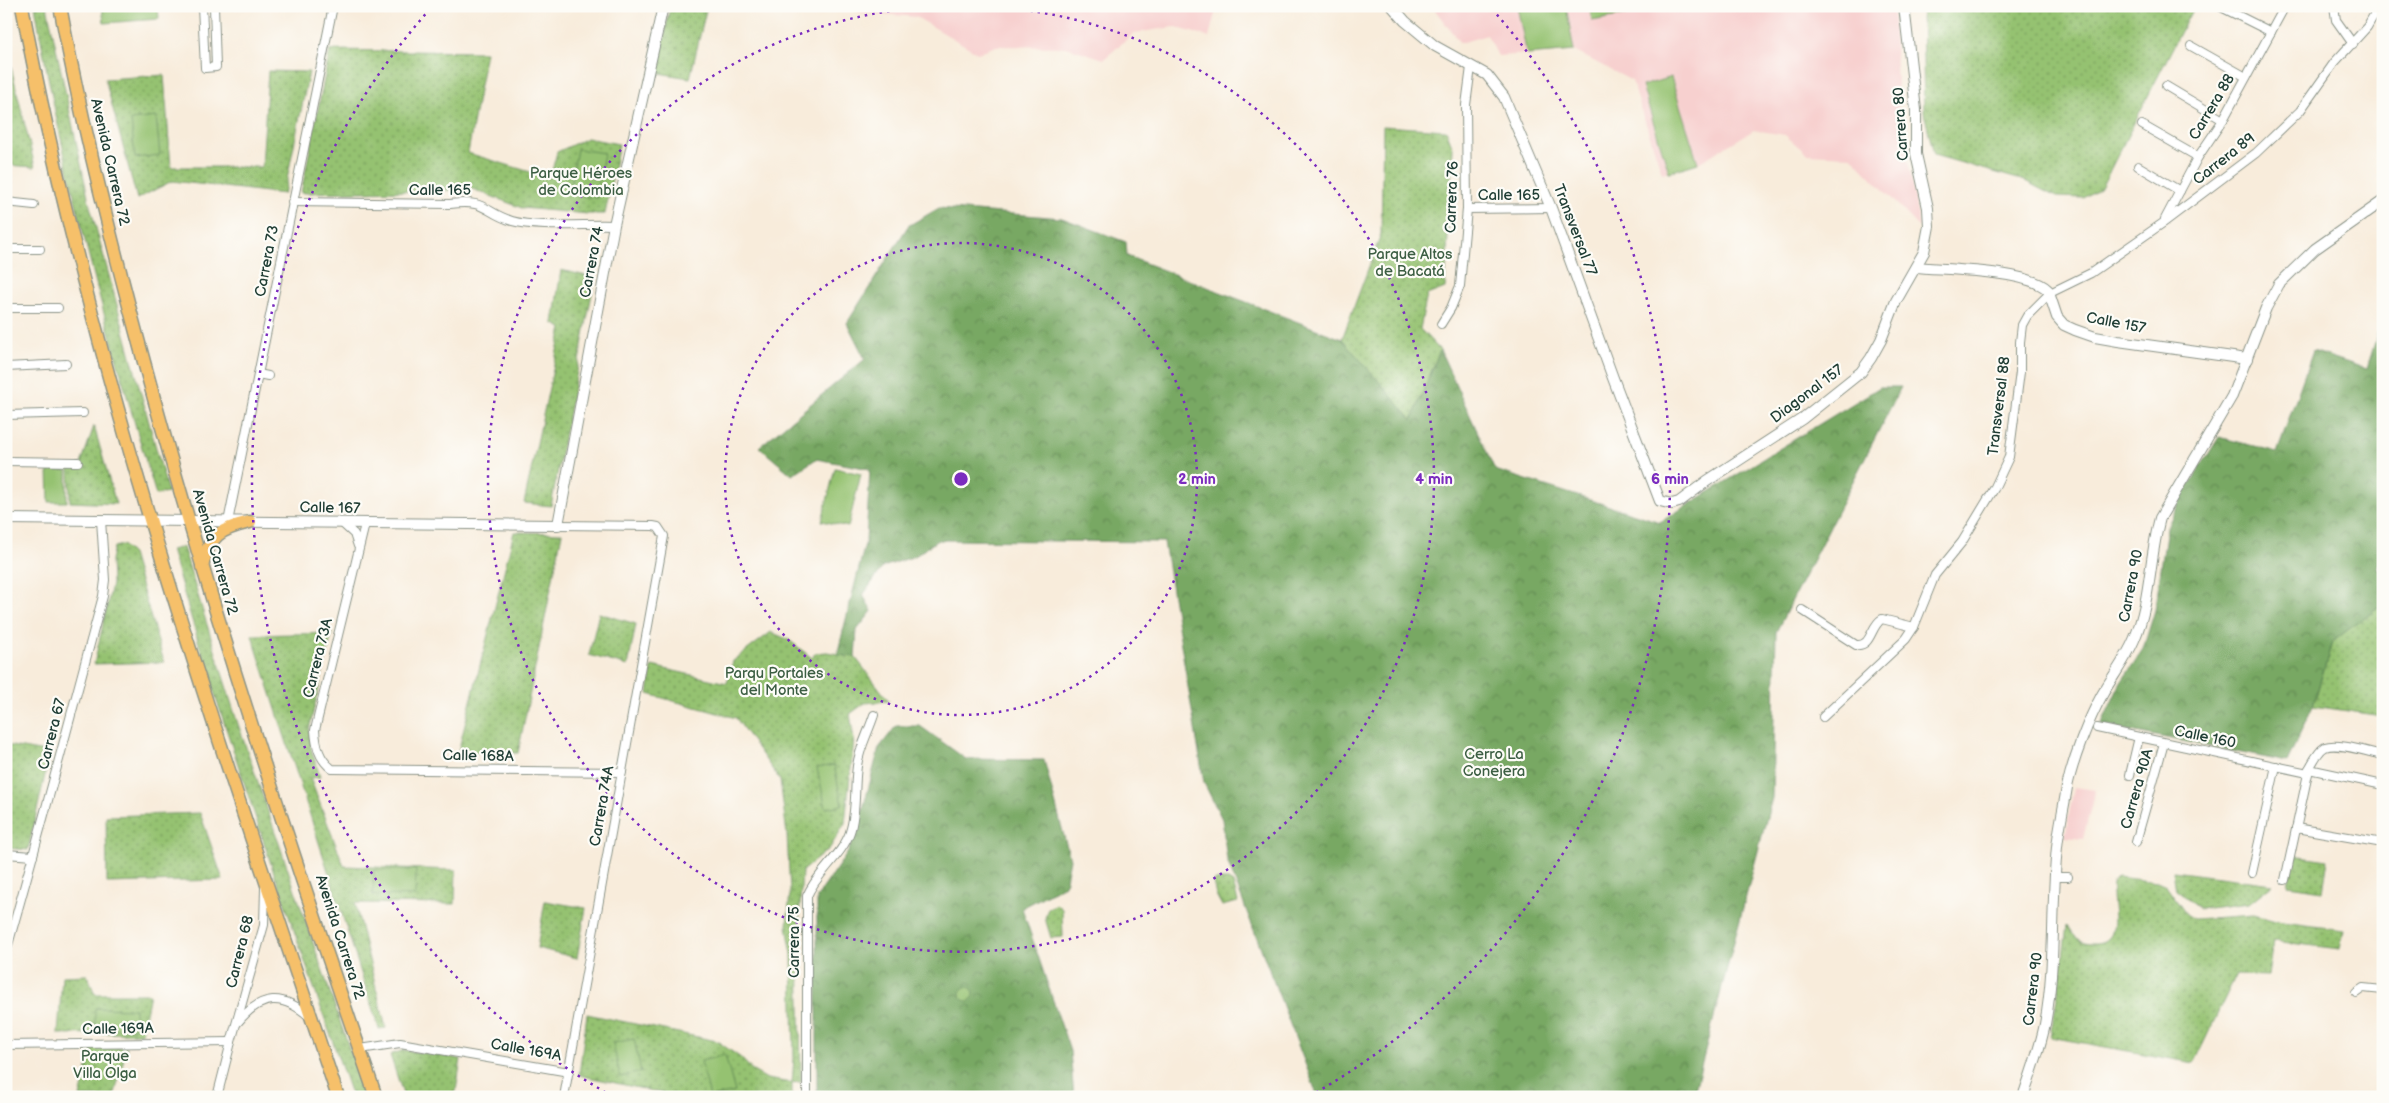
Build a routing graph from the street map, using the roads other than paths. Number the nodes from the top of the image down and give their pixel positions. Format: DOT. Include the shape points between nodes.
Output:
graph roads {
  1 [pos="22,6"];
  2 [pos="60,6"];
  3 [pos="202,6"];
  4 [pos="214,6"];
  5 [pos="332,6"];
  6 [pos="663,6"];
  7 [pos="1392,6"];
  8 [pos="1904,6"];
  9 [pos="2219,6"];
  10 [pos="2285,6"];
  11 [pos="2334,6"];
  12 [pos="2379,6"];
  13 [pos="2271,32"];
  14 [pos="2353,44"];
  15 [pos="2191,46"];
  16 [pos="1472,67"];
  17 [pos="2246,77"];
  18 [pos="2166,86"];
  19 [pos="2222,120"];
  20 [pos="2142,125"];
  21 [pos="2198,157"];
  22 [pos="2138,166"];
  23 [pos="2180,191"];
  24 [pos="2383,201"];
  25 [pos="6,202"];
  26 [pos="292,202"];
  27 [pos="34,205"];
  28 [pos="1467,208"];
  29 [pos="1552,208"];
  30 [pos="2163,223"];
  31 [pos="614,224"];
  32 [pos="6,249"];
  33 [pos="40,249"];
  34 [pos="1916,267"];
  35 [pos="2050,293"];
  36 [pos="6,308"];
  37 [pos="58,308"];
  38 [pos="1440,324"];
  39 [pos="2246,359"];
  40 [pos="66,364"];
  41 [pos="6,367"];
  42 [pos="258,374"];
  43 [pos="268,376"];
  44 [pos="83,414"];
  45 [pos="6,415"];
  46 [pos="6,461"];
  47 [pos="78,462"];
  48 [pos="1672,504"];
  49 [pos="6,519"];
  50 [pos="100,520"];
  51 [pos="151,520"];
  52 [pos="189,521"];
  53 [pos="228,522"];
  54 [pos="250,522"];
  55 [pos="342,523"];
  56 [pos="365,524"];
  57 [pos="558,525"];
  58 [pos="653,526"];
  59 [pos="359,548"];
  60 [pos="202,567"];
  61 [pos="1802,610"];
  62 [pos="1914,627"];
  63 [pos="874,715"];
  64 [pos="1823,717"];
  65 [pos="2097,728"];
  66 [pos="2140,737"];
  67 [pos="2164,743"];
  68 [pos="2383,755"];
  69 [pos="2276,766"];
  70 [pos="332,768"];
  71 [pos="2308,771"];
  72 [pos="622,772"];
  73 [pos="2130,775"];
  74 [pos="2383,785"];
  75 [pos="2296,828"];
  76 [pos="2136,842"];
  77 [pos="2383,843"];
  78 [pos="6,854"];
  79 [pos="33,856"];
  80 [pos="2252,873"];
  81 [pos="2056,877"];
  82 [pos="2068,877"];
  83 [pos="2285,880"];
  84 [pos="265,883"];
  85 [pos="6,952"];
  86 [pos="2383,990"];
  87 [pos="2356,993"];
  88 [pos="312,1019"];
  89 [pos="235,1026"];
  90 [pos="231,1042"];
  91 [pos="6,1045"];
  92 [pos="360,1050"];
  93 [pos="569,1072"];
  94 [pos="218,1097"];
  95 [pos="338,1097"];
  96 [pos="376,1097"];
  97 [pos="564,1097"];
  98 [pos="807,1097"];
  99 [pos="2023,1097"];
  1 -- 51 [label="highway" via="53,160 80,268"];
  2 -- 52 [label="highway, Avenida Carrera 72" via="93,168"];
  3 -- 4 [label="street" via="205,68 216,67"];
  5 -- 26 [label="street, Carrera 73"];
  6 -- 31 [label="street, Carrera 74"];
  7 -- 16 [label="street, Transversal 77" via="1404,21 1435,46"];
  8 -- 34 [label="street, Carrera 80" via="1916,110 1916,154 1929,217 1928,238"];
  9 -- 13 [label="street"];
  10 -- 13 [label="street, Carrera 88"];
  11 -- 14 [label="street" via="2336,20"];
  12 -- 14 [label="street, Carrera 89"];
  13 -- 17 [label="street, Carrera 88"];
  14 -- 30 [label="street, Carrera 89" via="2334,63 2300,111 2256,152"];
  15 -- 17 [label="street"];
  16 -- 28 [label="street, Carrera 76" via="1466,105"];
  16 -- 29 [label="street, Transversal 77" via="1487,75 1504,97"];
  17 -- 19 [label="street, Carrera 88"];
  18 -- 19 [label="street"];
  19 -- 21 [label="street, Carrera 88"];
  20 -- 21 [label="street"];
  21 -- 23 [label="street, Carrera 88"];
  22 -- 23 [label="street"];
  23 -- 30 [label="street, Carrera 88"];
  24 -- 39 [label="street, Carrera 90" via="2315,249 2287,274 2271,296"];
  25 -- 27 [label="street"];
  26 -- 31 [label="street, Calle 165" via="468,202 528,223"];
  26 -- 42 [label="street, Carrera 73"];
  28 -- 29 [label="street, Calle 165"];
  28 -- 38 [label="street, Carrera 76" via="1460,286"];
  29 -- 48 [label="street, Transversal 77" via="1660,501"];
  30 -- 35 [label="street, Carrera 89" via="2091,273"];
  31 -- 57 [label="street, Carrera 74"];
  32 -- 33 [label="street"];
  34 -- 35 [label="street" via="2020,278 2044,286"];
  34 -- 48 [label="street, Diagonal 157" via="1896,301 1871,358 1851,381 1802,419"];
  35 -- 39 [label="street, Calle 157" via="2057,317 2075,330 2118,341"];
  35 -- 62 [label="street, Transversal 88" via="2022,325 2020,372 2009,457 1971,528 1935,575"];
  36 -- 37 [label="street"];
  39 -- 81 [label="street, Carrera 90" via="2232,396 2160,518 2146,601 2134,640 2101,698 2073,764 2057,848"];
  40 -- 41 [label="street"];
  42 -- 43 [label="street"];
  42 -- 53 [label="street, Carrera 73"];
  44 -- 45 [label="street"];
  46 -- 47 [label="street"];
  49 -- 50 [label="street, Calle 167"];
  50 -- 51 [label="street, Calle 167"];
  50 -- 79 [label="street, Carrera 67" via="105,580 103,596"];
  51 -- 52 [label="street, Calle 167"];
  51 -- 84 [label="highway" via="191,658"];
  52 -- 53 [label="street, Calle 167"];
  52 -- 60 [label="highway, Avenida Carrera 72"];
  53 -- 54 [label="street, Calle 167"];
  54 -- 55 [label="street, Calle 167"];
  54 -- 60 [label="highway" via="217,534 207,548"];
  55 -- 56 [label="street, Calle 167"];
  55 -- 59 [label="street" via="354,534"];
  56 -- 57 [label="street, Calle 167"];
  56 -- 59 [label="street, Carrera 73A"];
  57 -- 58 [label="street, Calle 167"];
  58 -- 72 [label="street, Carrera 74A" via="662,531 664,541"];
  59 -- 70 [label="street, Carrera 73A" via="315,730 316,746 324,763"];
  60 -- 92 [label="highway, Avenida Carrera 72" via="233,671"];
  61 -- 62 [label="street" via="1856,645 1867,643 1877,622 1882,619"];
  62 -- 64 [label="street, Transversal 88" via="1906,639"];
  63 -- 98 [label="street, Carrera 75" via="857,765 850,831 807,896"];
  65 -- 66 [label="street, Calle 160"];
  66 -- 67 [label="street, Calle 160"];
  66 -- 73 [label="street"];
  67 -- 69 [label="street, Calle 160"];
  67 -- 76 [label="street, Carrera 90A"];
  68 -- 71 [label="street" via="2335,745 2318,753"];
  69 -- 71 [label="street, Calle 160"];
  69 -- 80 [label="street"];
  70 -- 72 [label="street, Calle 168A"];
  71 -- 74 [label="street, Calle 160"];
  71 -- 75 [label="street"];
  72 -- 93 [label="street, Carrera 74A"];
  75 -- 77 [label="street"];
  75 -- 83 [label="street"];
  78 -- 79 [label="street"];
  79 -- 85 [label="street, Carrera 67"];
  81 -- 82 [label="street"];
  81 -- 99 [label="street, Carrera 90" via="2052,967 2045,1024"];
  84 -- 88 [label="highway"];
  84 -- 89 [label="street, Carrera 68" via="264,925"];
  86 -- 87 [label="street" via="2363,988"];
  88 -- 89 [label="street, Carrera 68" via="288,1002 263,1000 248,1010"];
  88 -- 95 [label="highway"];
  89 -- 90 [label="street, Carrera 68"];
  90 -- 91 [label="street, Calle 169A"];
  90 -- 94 [label="street, Carrera 68"];
  92 -- 93 [label="street, Calle 169A" via="400,1043"];
  92 -- 96 [label="highway, Avenida Carrera 72"];
  93 -- 97 [label="street, Carrera 74A"];
}
